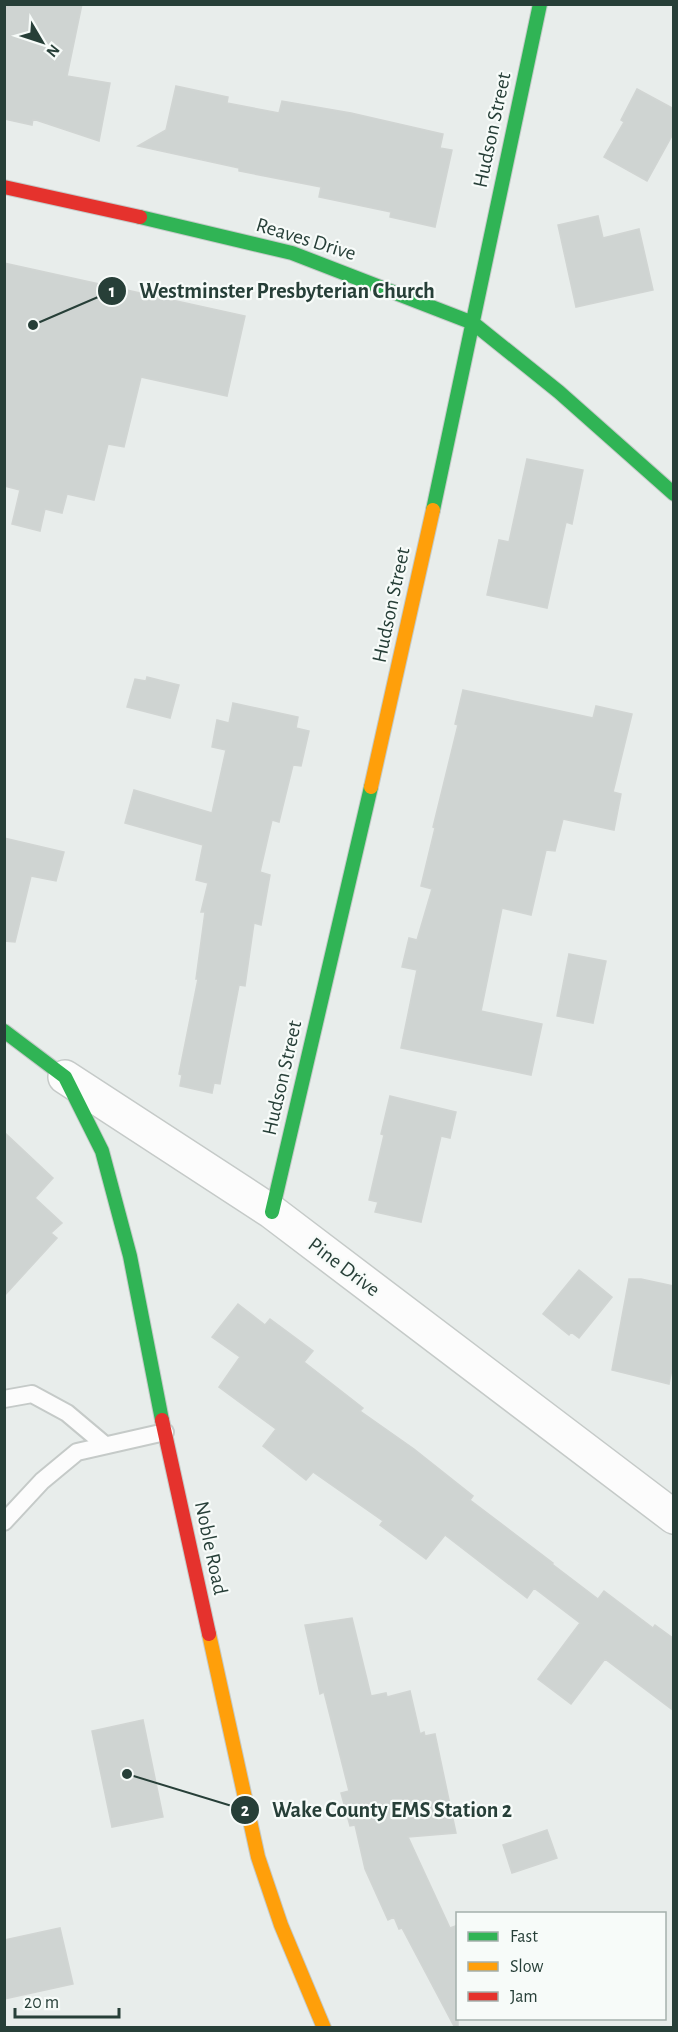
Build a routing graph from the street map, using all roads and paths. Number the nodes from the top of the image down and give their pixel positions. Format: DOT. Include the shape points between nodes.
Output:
graph roads {
  1 [pos="540,4"];
  2 [pos="4,187"];
  3 [pos="473,323"];
  4 [pos="674,494"];
  5 [pos="4,1031"];
  6 [pos="64,1077"];
  7 [pos="272,1212"];
  8 [pos="4,1399"];
  9 [pos="165,1432"];
  10 [pos="105,1445"];
  11 [pos="674,1517"];
  12 [pos="4,1522"];
  13 [pos="324,2028"];
  1 -- 3 [label="street, Hudson Street"];
  2 -- 3 [label="street, Reaves Drive" via="292,253"];
  3 -- 4 [label="street, Reaves Drive" via="559,392"];
  3 -- 7 [label="street, Hudson Street" via="401,659"];
  5 -- 6 [label="street, Pine Drive"];
  6 -- 7 [label="street, Pine Drive"];
  6 -- 9 [label="street, Noble Road" via="102,1151 130,1256"];
  7 -- 11 [label="street, Pine Drive"];
  8 -- 10 [label="lane" via="32,1394 68,1413"];
  9 -- 10 [label="lane"];
  9 -- 13 [label="street, Noble Road" via="258,1857 281,1925"];
  10 -- 12 [label="lane" via="77,1452 42,1481"];
}
